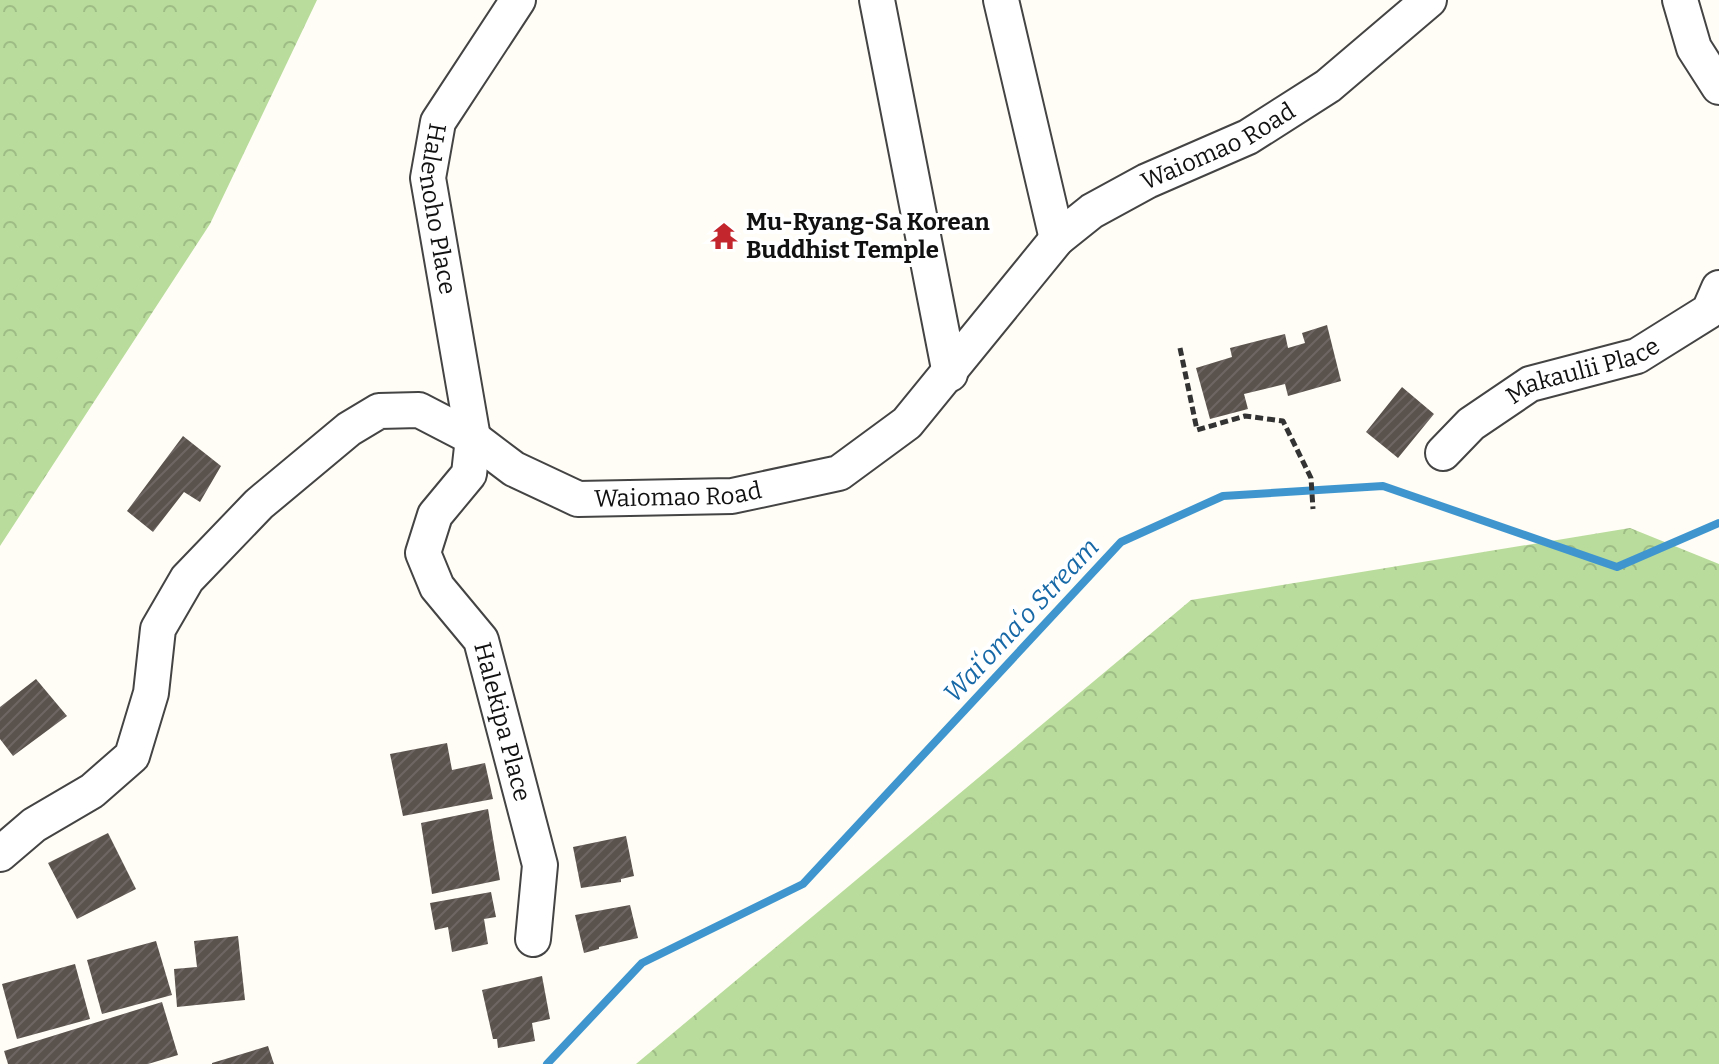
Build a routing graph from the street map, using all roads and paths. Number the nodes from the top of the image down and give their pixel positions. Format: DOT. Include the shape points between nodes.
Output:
graph roads {
  1 [pos="518,0"];
  2 [pos="877,0"];
  3 [pos="1001,0"];
  4 [pos="1429,0"];
  5 [pos="1680,0"];
  6 [pos="1719,87"];
  7 [pos="1057,239"];
  8 [pos="1719,288"];
  9 [pos="1180,348"];
  10 [pos="950,374"];
  11 [pos="473,438"];
  12 [pos="1443,453"];
  13 [pos="1313,509"];
  14 [pos="0,854"];
  15 [pos="533,939"];
  1 -- 11 [label="street, Halenoho Place" via="438,122 428,178"];
  2 -- 10 [label="street"];
  3 -- 7 [label="street"];
  4 -- 7 [label="street, Waiomao Road" via="1328,86 1248,137 1092,211"];
  5 -- 6 [label="street" via="1694,48"];
  7 -- 10 [label="street, Waiomao Road"];
  8 -- 12 [label="street, Makaulii Place" via="1709,311 1637,356 1530,384 1471,424"];
  9 -- 13 [label="path" via="1197,430 1245,416 1283,421 1311,478"];
  10 -- 11 [label="street, Waiomao Road" via="907,423 839,473 732,496 578,499 514,469"];
  11 -- 14 [label="street, Waiomao Road" via="419,410 379,411 349,429 259,504 187,579 158,629 151,693 132,756 92,791 34,825"];
  11 -- 15 [label="street, Halekipa Place" via="469,474 435,515 423,553 437,587 481,640 540,865"];
}
